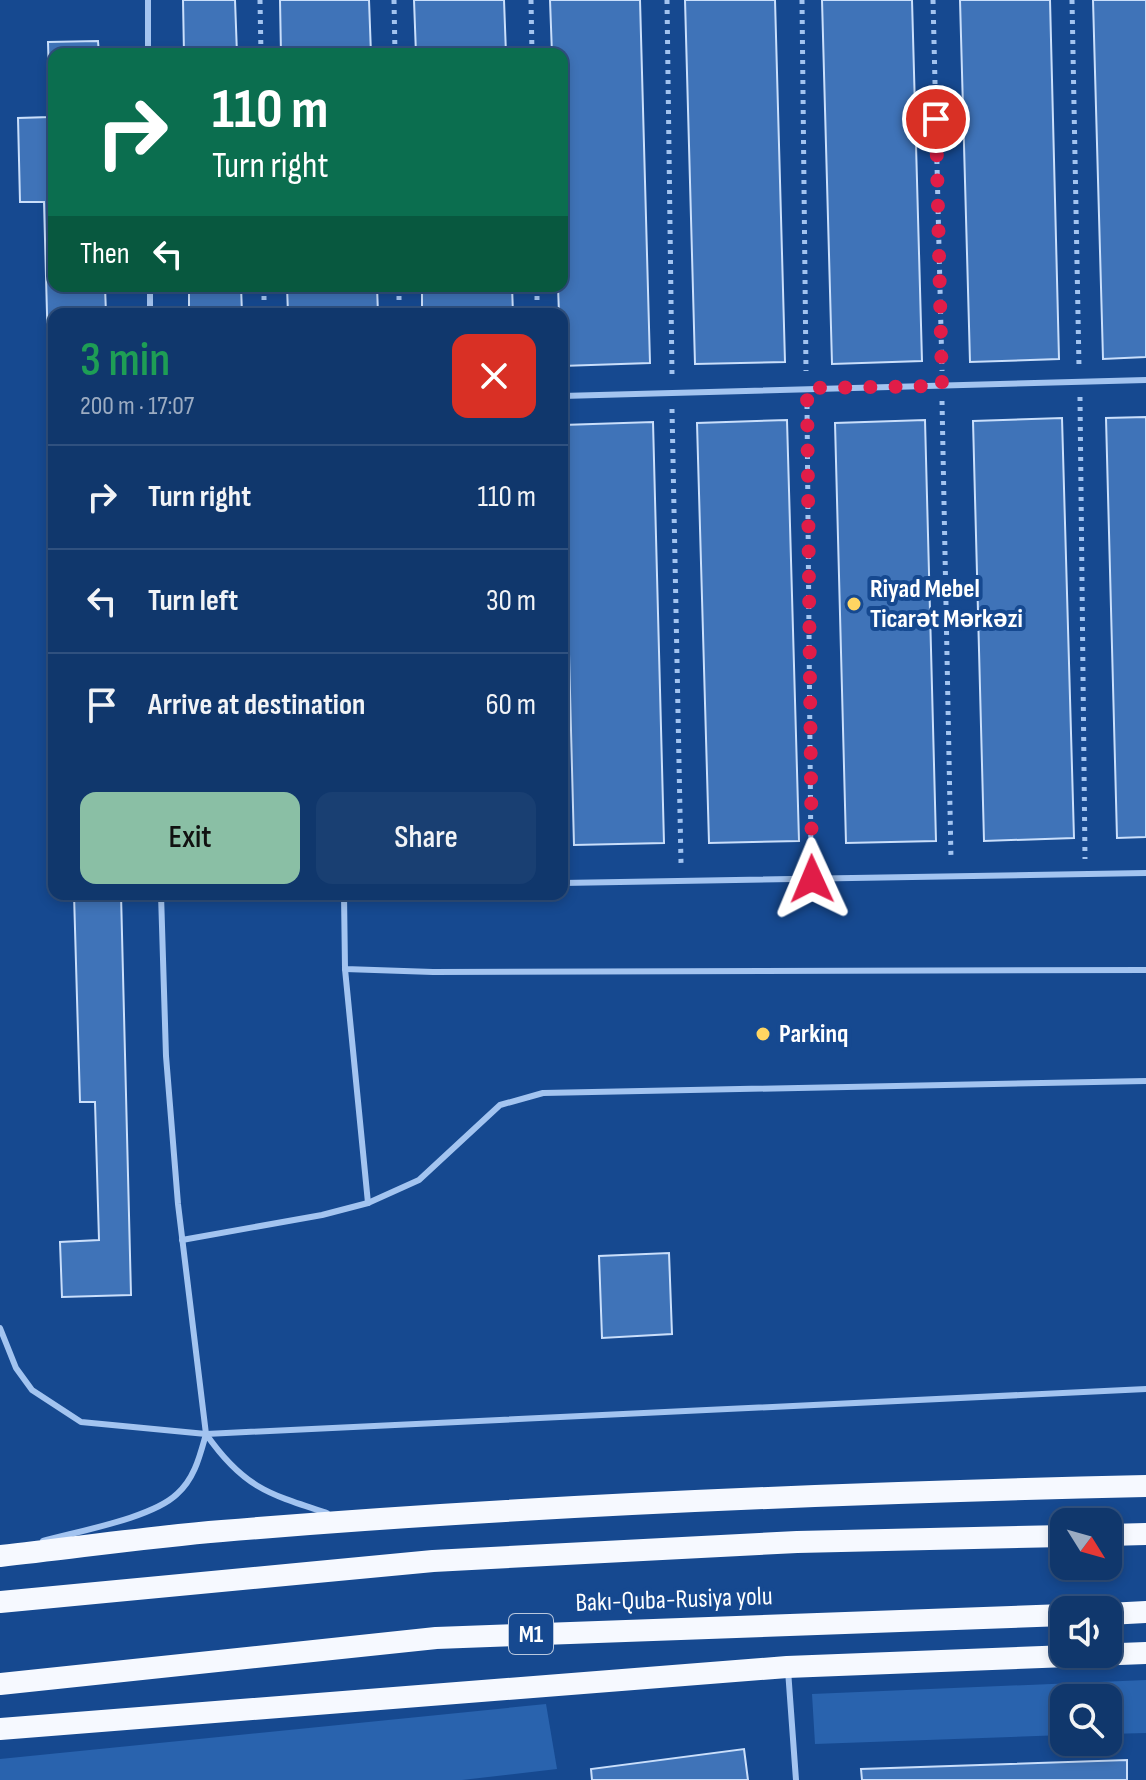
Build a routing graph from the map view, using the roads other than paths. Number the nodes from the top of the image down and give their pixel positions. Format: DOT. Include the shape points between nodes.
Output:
graph roads {
  1 [pos="148,0"];
  2 [pos="148,48"];
  3 [pos="1146,380"];
  4 [pos="568,396"];
  5 [pos="1146,873"];
  6 [pos="568,883"];
  7 [pos="161,900"];
  8 [pos="344,900"];
  9 [pos="345,969"];
  10 [pos="1146,970"];
  11 [pos="1146,1081"];
  12 [pos="368,1203"];
  13 [pos="182,1240"];
  14 [pos="0,1328"];
  15 [pos="1146,1389"];
  16 [pos="206,1434"];
  17 [pos="1146,1486"];
  18 [pos="350,1521"];
  19 [pos="1146,1534"];
  20 [pos="1122,1535"];
  21 [pos="1050,1536"];
  22 [pos="0,1555"];
  23 [pos="0,1602"];
  24 [pos="1146,1612"];
  25 [pos="1122,1613"];
  26 [pos="1050,1616"];
  27 [pos="1146,1653"];
  28 [pos="787,1667"];
  29 [pos="0,1684"];
  30 [pos="0,1729"];
  31 [pos="796,1780"];
  1 -- 2 [label="lane"];
  3 -- 4 [label="lane"];
  5 -- 6 [label="lane"];
  7 -- 13 [label="lane" via="166,1056"];
  8 -- 9 [label="lane"];
  9 -- 10 [label="lane"];
  9 -- 12 [label="lane"];
  11 -- 12 [label="lane" via="543,1093 500,1105 419,1180"];
  12 -- 13 [label="lane"];
  13 -- 16 [label="lane"];
  14 -- 16 [label="lane" via="16,1368 32,1390 81,1422"];
  15 -- 16 [label="lane"];
  16 -- 18 [label="lane" via="227,1464 251,1482"];
  16 -- 22 [label="lane" via="197,1467 165,1504"];
  17 -- 18 [label="highway" via="803,1494"];
  18 -- 22 [label="highway"];
  19 -- 20 [label="highway"];
  21 -- 23 [label="highway, Bakı-Quba-Rusiya yolu" via="797,1542 433,1561"];
  24 -- 25 [label="highway"];
  26 -- 29 [label="highway, Bakı-Quba-Rusiya yolu / M1" via="436,1638"];
  27 -- 28 [label="highway"];
  28 -- 30 [label="highway"];
  28 -- 31 [label="lane"];
}
